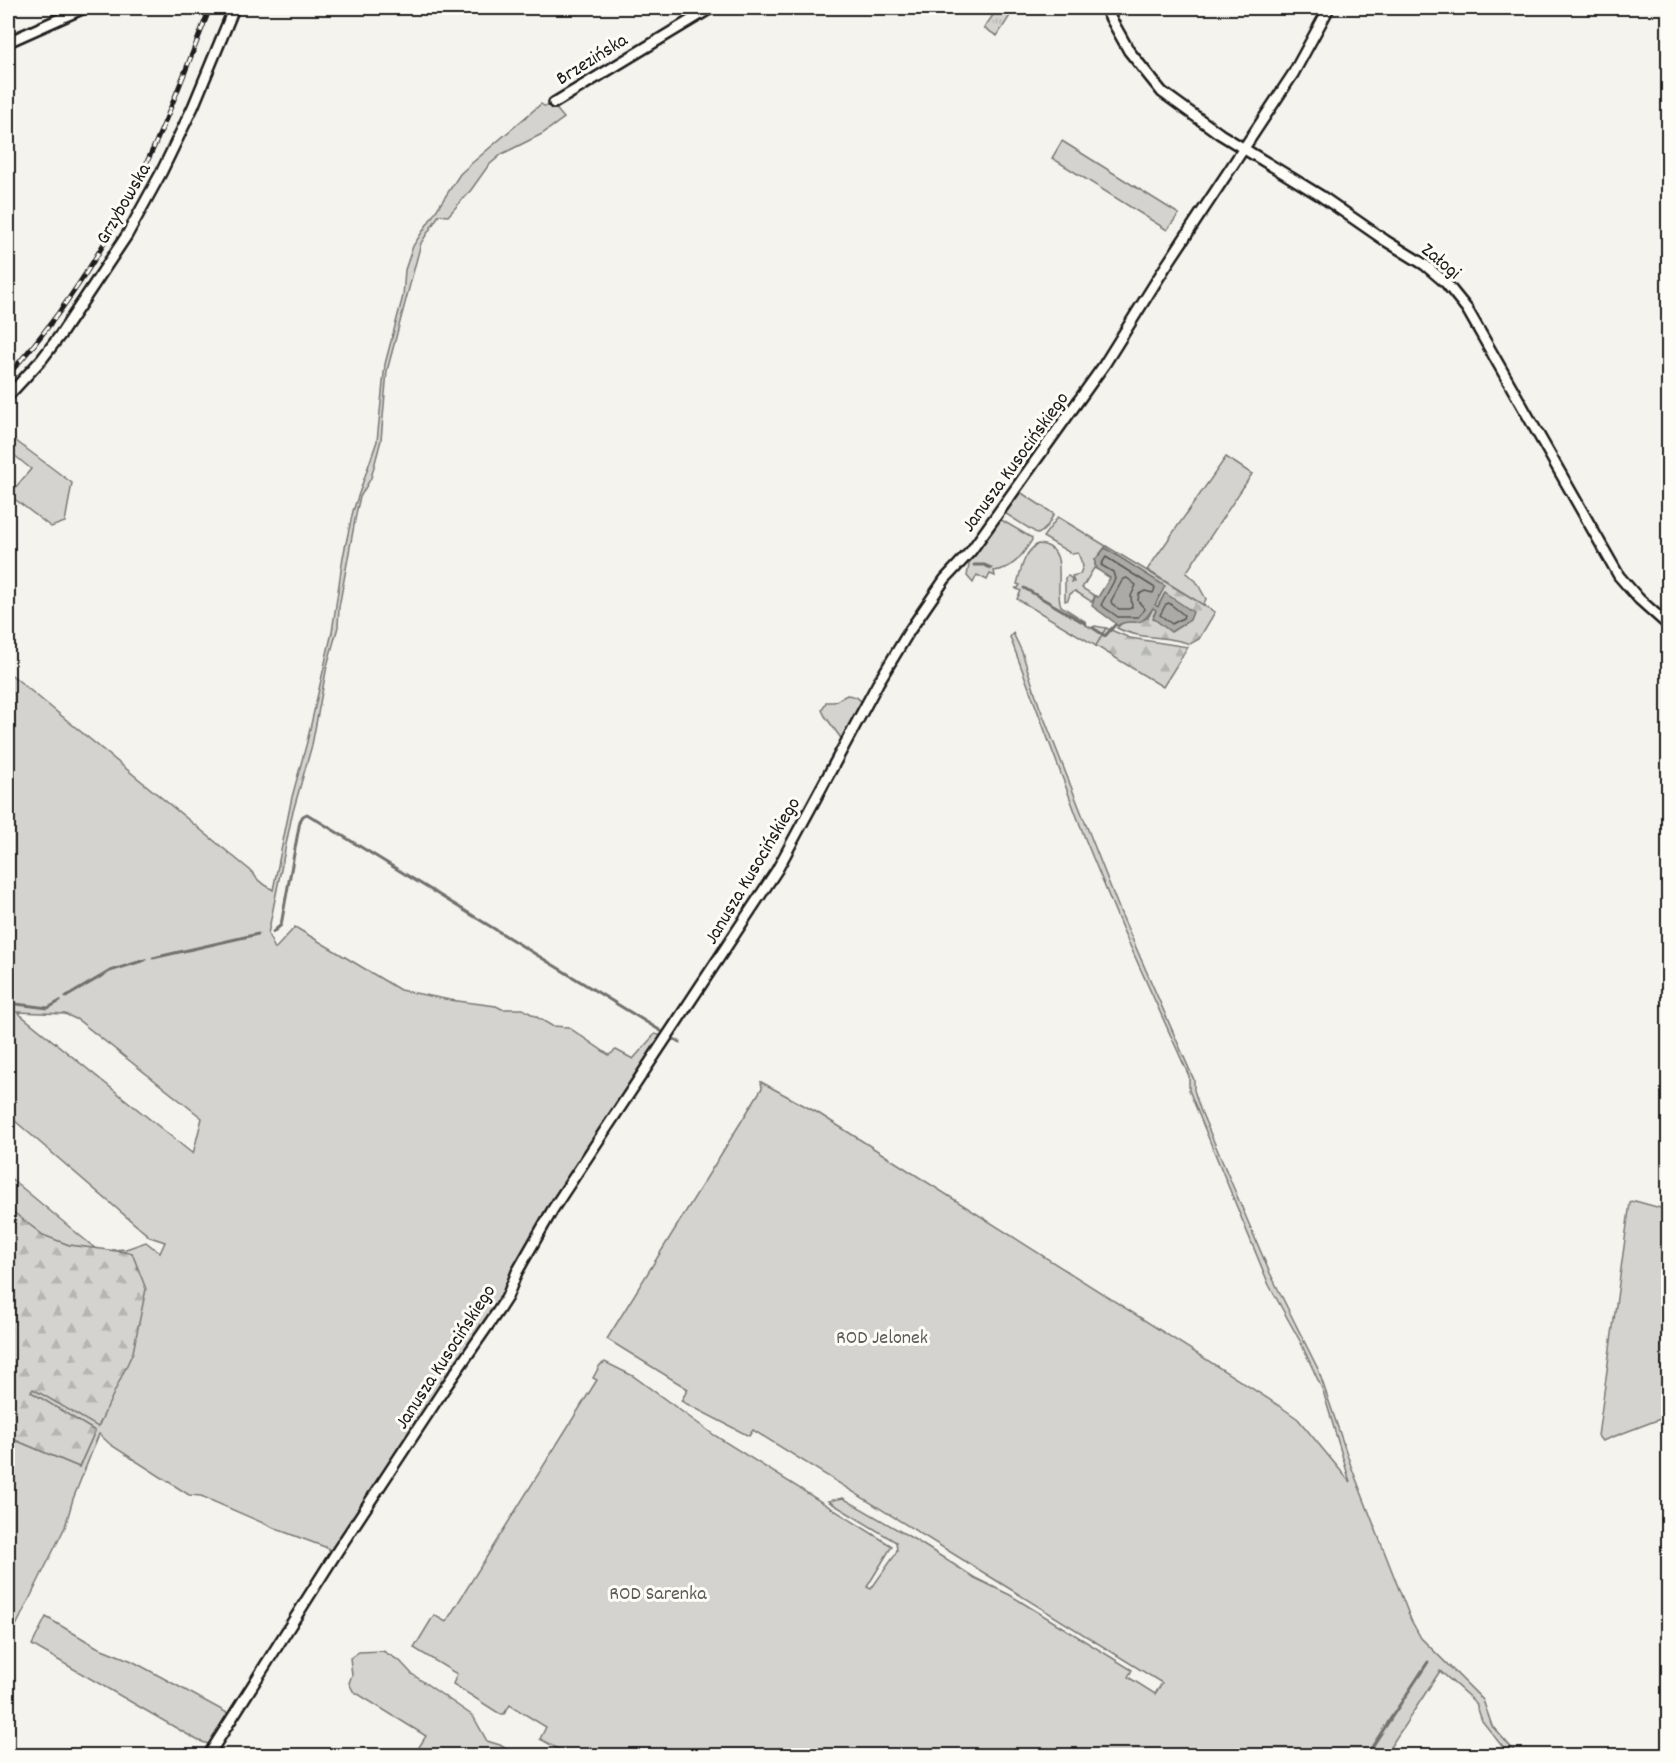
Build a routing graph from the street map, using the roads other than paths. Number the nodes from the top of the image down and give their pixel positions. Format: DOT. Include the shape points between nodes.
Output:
graph roads {
  1 [pos="84,8"];
  2 [pos="234,8"];
  3 [pos="711,8"];
  4 [pos="1105,8"];
  5 [pos="1329,8"];
  6 [pos="68,10"];
  7 [pos="8,42"];
  8 [pos="554,103"];
  9 [pos="1242,148"];
  10 [pos="8,396"];
  11 [pos="1668,625"];
  12 [pos="208,1755"];
  1 -- 6 [label="street"];
  2 -- 10 [label="street, Grzybowska" via="193,107 127,235 61,334"];
  3 -- 8 [label="street, Brzezińska"];
  4 -- 9 [label="street, Załogi" via="1129,51 1162,92"];
  5 -- 9 [label="street, Janusza Kusocińskiego" via="1293,74"];
  6 -- 7 [label="street"];
  9 -- 11 [label="street, Załogi" via="1321,196 1446,283 1467,309 1618,576"];
  9 -- 12 [label="street, Janusza Kusocińskiego" via="1094,380 910,630 777,870 553,1209 507,1297 338,1550"];
}
